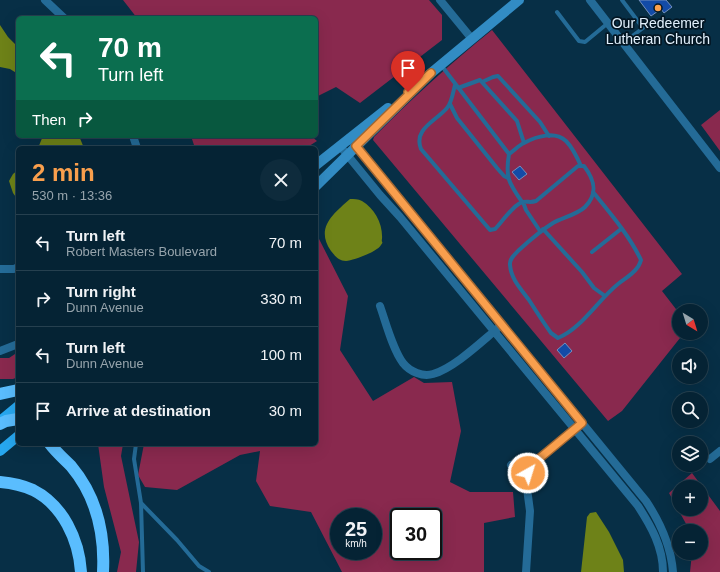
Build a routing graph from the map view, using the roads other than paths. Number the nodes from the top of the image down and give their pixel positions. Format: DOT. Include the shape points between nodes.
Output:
graph roads {
  1 [pos="45,0"];
  2 [pos="440,0"];
  3 [pos="520,0"];
  4 [pos="590,0"];
  5 [pos="622,0"];
  6 [pos="557,12"];
  7 [pos="62,16"];
  8 [pos="608,23"];
  9 [pos="472,39"];
  10 [pos="623,43"];
  11 [pos="440,65"];
  12 [pos="431,73"];
  13 [pos="482,82"];
  14 [pos="456,86"];
  15 [pos="450,104"];
  16 [pos="549,136"];
  17 [pos="349,138"];
  18 [pos="524,143"];
  19 [pos="340,146"];
  20 [pos="356,146"];
  21 [pos="510,154"];
  22 [pos="348,155"];
  23 [pos="318,163"];
  24 [pos="581,166"];
  25 [pos="720,168"];
  26 [pos="508,178"];
  27 [pos="318,184"];
  28 [pos="593,192"];
  29 [pos="523,202"];
  30 [pos="621,229"];
  31 [pos="541,230"];
  32 [pos="592,252"];
  33 [pos="16,268"];
  34 [pos="0,269"];
  35 [pos="605,296"];
  36 [pos="380,306"];
  37 [pos="502,325"];
  38 [pos="494,331"];
  39 [pos="16,345"];
  40 [pos="0,350"];
  41 [pos="16,390"];
  42 [pos="0,394"];
  43 [pos="16,408"];
  44 [pos="16,419"];
  45 [pos="0,423"];
  46 [pos="582,423"];
  47 [pos="575,429"];
  48 [pos="16,438"];
  49 [pos="52,446"];
  50 [pos="63,446"];
  51 [pos="136,446"];
  52 [pos="0,451"];
  53 [pos="720,451"];
  54 [pos="710,459"];
  55 [pos="512,465"];
  56 [pos="71,466"];
  57 [pos="528,473"];
  58 [pos="0,482"];
  59 [pos="141,503"];
  60 [pos="81,572"];
  61 [pos="103,572"];
  62 [pos="143,572"];
  63 [pos="209,572"];
  64 [pos="526,572"];
  65 [pos="663,572"];
  66 [pos="673,572"];
  1 -- 7 [label="street"];
  2 -- 9 [label="street"];
  3 -- 9 [label="main road"];
  4 -- 8 [label="street"];
  5 -- 10 [label="lane" via="643,28"];
  6 -- 8 [label="lane" via="582,42"];
  8 -- 10 [label="street"];
  9 -- 11 [label="main road"];
  10 -- 25 [label="street"];
  11 -- 12 [label="main road"];
  11 -- 14 [label="lane"];
  12 -- 17 [label="main road"];
  12 -- 20 [label="main road"];
  13 -- 14 [label="lane" via="480,80"];
  13 -- 16 [label="lane" via="498,76 540,122"];
  13 -- 18 [label="lane" via="517,121"];
  14 -- 15 [label="lane"];
  14 -- 21 [label="lane"];
  15 -- 26 [label="lane" via="457,118"];
  15 -- 29 [label="lane" via="422,131 419,140 421,149 490,230 495,230"];
  16 -- 18 [label="lane"];
  16 -- 24 [label="lane" via="556,135 566,141"];
  17 -- 19 [label="main road"];
  17 -- 20 [label="street"];
  18 -- 21 [label="lane"];
  19 -- 22 [label="street"];
  19 -- 23 [label="main road"];
  20 -- 22 [label="main road"];
  20 -- 37 [label="street"];
  21 -- 26 [label="lane"];
  22 -- 27 [label="main road"];
  22 -- 38 [label="street"];
  24 -- 28 [label="lane" via="584,166 591,175"];
  24 -- 29 [label="lane" via="536,201"];
  26 -- 29 [label="lane"];
  28 -- 30 [label="lane"];
  28 -- 31 [label="lane" via="585,207"];
  29 -- 31 [label="lane"];
  30 -- 32 [label="lane"];
  30 -- 35 [label="lane" via="641,260 630,276"];
  31 -- 35 [label="lane" via="594,288"];
  31 -- 35 [label="lane" via="512,257 510,264 519,287 551,333 558,338 568,334"];
  33 -- 34 [label="street"];
  36 -- 38 [label="street" via="398,355 407,367 422,374 432,374 445,369"];
  37 -- 38 [label="street"];
  37 -- 46 [label="street"];
  38 -- 47 [label="street"];
  39 -- 40 [label="street"];
  41 -- 42 [label="highway"];
  43 -- 45 [label="main road"];
  44 -- 45 [label="highway"];
  46 -- 47 [label="street"];
  46 -- 66 [label="street" via="646,501 662,530"];
  47 -- 57 [label="street" via="535,462 528,469"];
  47 -- 65 [label="street" via="638,506 648,522 660,549"];
  48 -- 52 [label="main road"];
  49 -- 56 [label="highway"];
  50 -- 56 [label="highway"];
  51 -- 59 [label="lane" via="134,459"];
  53 -- 54 [label="street"];
  55 -- 57 [label="street"];
  56 -- 61 [label="highway" via="90,495 98,517 103,540"];
  57 -- 64 [label="street" via="526,481 530,511"];
  58 -- 60 [label="highway" via="34,491 57,509 70,529"];
  59 -- 62 [label="lane"];
  59 -- 63 [label="lane" via="199,566"];
}
